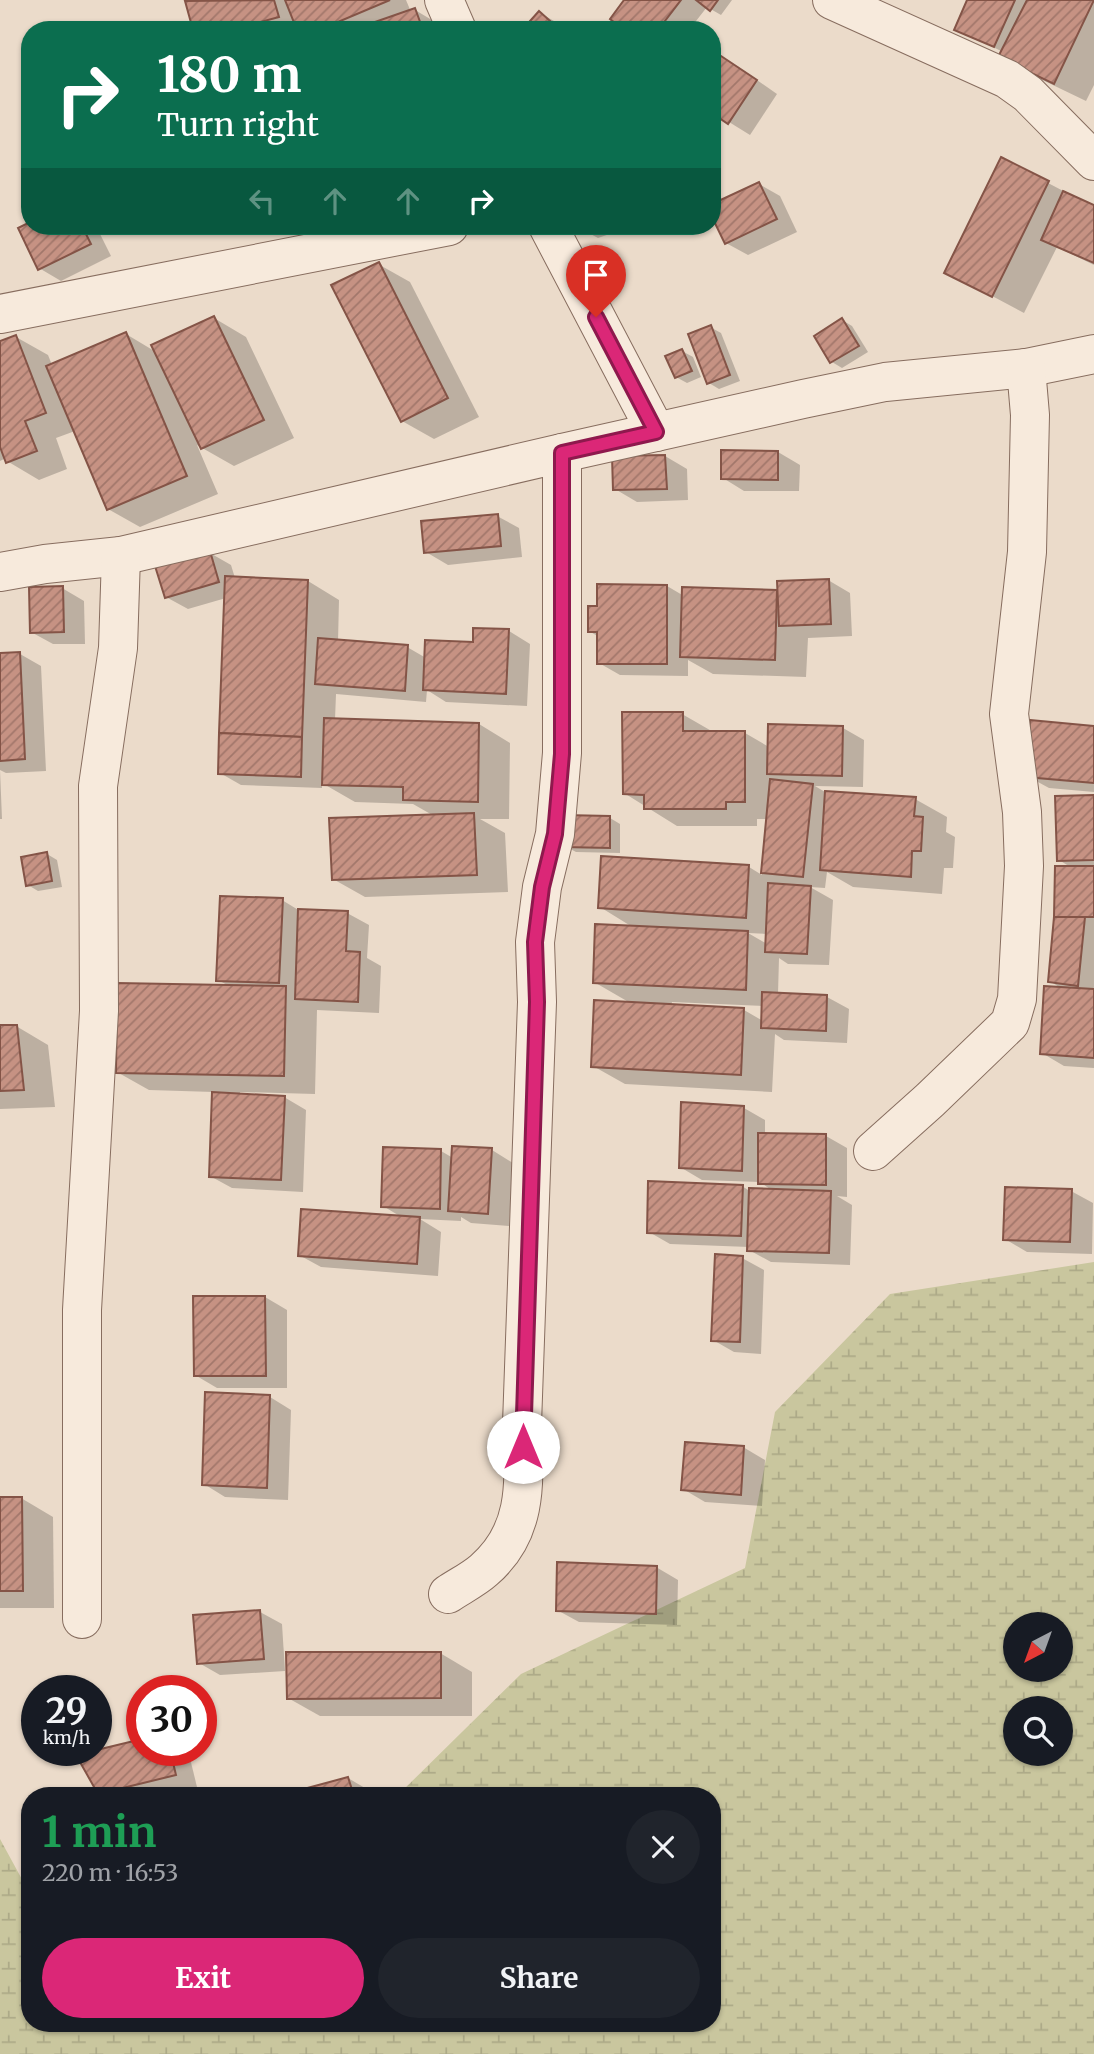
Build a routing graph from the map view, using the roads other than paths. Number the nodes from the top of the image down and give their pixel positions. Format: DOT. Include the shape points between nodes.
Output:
graph roads {
  1 [pos="444,0"];
  2 [pos="832,0"];
  3 [pos="453,21"];
  4 [pos="1094,162"];
  5 [pos="403,235"];
  6 [pos="553,235"];
  7 [pos="0,314"];
  8 [pos="1094,354"];
  9 [pos="1026,368"];
  10 [pos="656,432"];
  11 [pos="562,453"];
  12 [pos="121,556"];
  13 [pos="0,572"];
  14 [pos="873,1151"];
  15 [pos="448,1594"];
  16 [pos="82,1619"];
  1 -- 3 [label="street"];
  2 -- 4 [label="street" via="1007,79 1028,94"];
  5 -- 7 [label="street"];
  6 -- 10 [label="street"];
  8 -- 9 [label="street"];
  9 -- 10 [label="street" via="885,382"];
  9 -- 14 [label="street" via="1030,415 1027,552 1009,714 1024,866 1017,999 1010,1023"];
  10 -- 11 [label="street"];
  11 -- 12 [label="street"];
  11 -- 15 [label="street" via="562,754 555,834 535,942 524,1494 502,1551 482,1572"];
  12 -- 13 [label="street"];
  12 -- 16 [label="street" via="118,648 98,786 99,1011 82,1310"];
}
